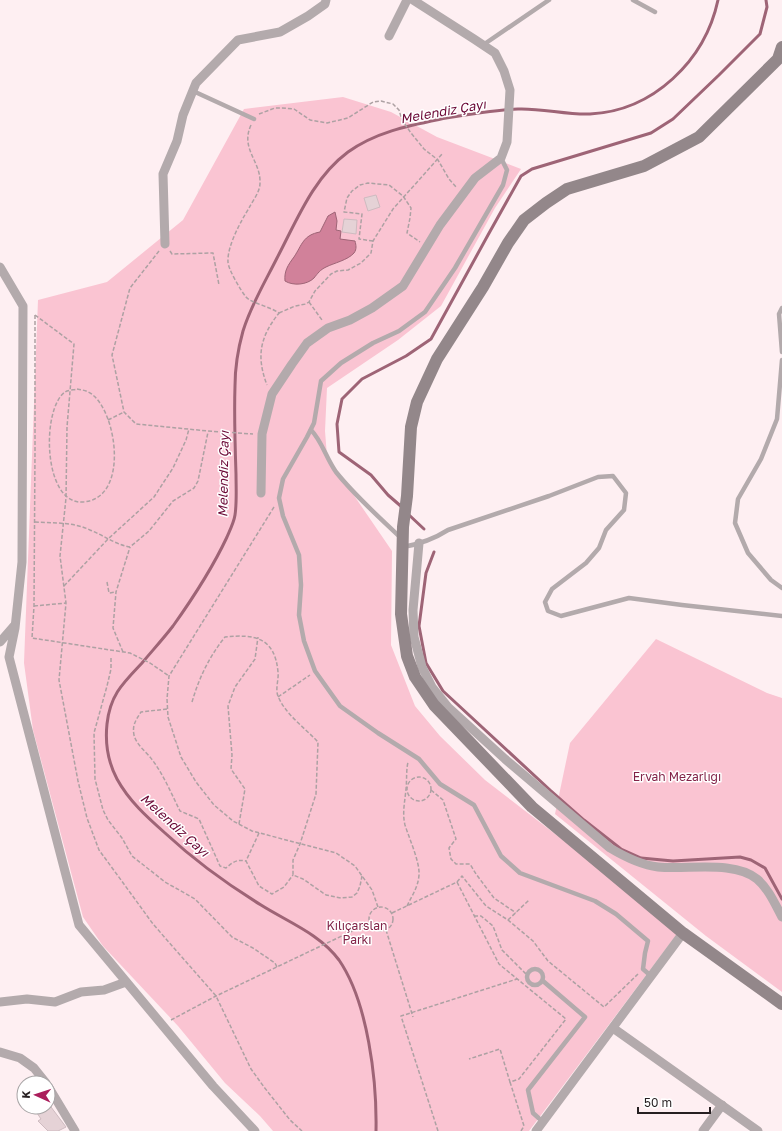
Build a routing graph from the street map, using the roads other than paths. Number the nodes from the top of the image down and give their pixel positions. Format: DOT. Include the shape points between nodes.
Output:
graph roads {
  1 [pos="326,0"];
  2 [pos="407,0"];
  3 [pos="413,0"];
  4 [pos="549,0"];
  5 [pos="633,0"];
  6 [pos="655,12"];
  7 [pos="389,36"];
  8 [pos="483,45"];
  9 [pos="782,47"];
  10 [pos="193,91"];
  11 [pos="254,119"];
  12 [pos="501,158"];
  13 [pos="164,244"];
  14 [pos="0,267"];
  15 [pos="782,308"];
  16 [pos="782,352"];
  17 [pos="782,360"];
  18 [pos="311,430"];
  19 [pos="261,493"];
  20 [pos="402,543"];
  21 [pos="419,543"];
  22 [pos="782,588"];
  23 [pos="782,616"];
  24 [pos="15,625"];
  25 [pos="0,642"];
  26 [pos="782,917"];
  27 [pos="683,933"];
  28 [pos="651,976"];
  29 [pos="543,981"];
  30 [pos="126,982"];
  31 [pos="0,1002"];
  32 [pos="782,1004"];
  33 [pos="613,1028"];
  34 [pos="0,1052"];
  35 [pos="40,1075"];
  36 [pos="56,1099"];
  37 [pos="722,1105"];
  38 [pos="543,1122"];
  39 [pos="75,1131"];
  40 [pos="255,1131"];
  41 [pos="536,1131"];
  42 [pos="704,1131"];
  43 [pos="758,1131"];
  1 -- 10 [label="street" via="325,4 308,16 280,32 238,40 196,83"];
  2 -- 7 [label="street"];
  3 -- 8 [label="street"];
  4 -- 8 [label="lane"];
  5 -- 6 [label="lane"];
  8 -- 12 [label="street" via="495,53 510,90 507,142"];
  9 -- 20 [label="main road" via="778,59 699,137 644,166 567,189 524,220 437,359 417,402 411,427"];
  10 -- 11 [label="lane"];
  10 -- 13 [label="street" via="163,174"];
  12 -- 18 [label="lane" via="507,170 503,185 455,268 425,312 399,331 340,363 321,381"];
  12 -- 19 [label="street" via="475,178 440,225 403,286 372,308 328,328 307,344 272,394 262,434"];
  14 -- 24 [label="street" via="23,306 22,562"];
  15 -- 16 [label="lane" via="779,314"];
  17 -- 22 [label="lane" via="777,419 760,459 738,499 735,522 748,553 771,580"];
  18 -- 20 [label="lane" via="342,480"];
  18 -- 28 [label="lane" via="283,479 279,498 283,516 299,555 302,585 299,615 304,641 315,671 340,706 419,759 440,784 474,805 501,856 520,873 595,901 616,914 648,941 643,969"];
  20 -- 21 [label="lane"];
  20 -- 27 [label="main road" via="401,614 407,656 415,677 434,705 532,807"];
  21 -- 23 [label="lane" via="448,530 598,477 613,476 626,493 624,510 606,530 599,548 586,563 552,589 545,602 548,612 561,616 629,598"];
  21 -- 26 [label="street" via="413,610 416,647 426,676 448,707 610,848 639,862 658,867 731,868 746,872 763,884"];
  24 -- 25 [label="street"];
  24 -- 30 [label="street" via="9,657 79,925"];
  27 -- 28 [label="street"];
  27 -- 32 [label="main road"];
  28 -- 33 [label="street"];
  29 -- 29 [label="lane" via="539,985 533,985 527,975 533,969 538,970 542,973"];
  29 -- 38 [label="lane" via="585,1017 528,1090 532,1113"];
  30 -- 31 [label="street" via="104,990 81,992 55,1002 27,999"];
  30 -- 40 [label="street" via="213,1086"];
  33 -- 37 [label="street"];
  33 -- 38 [label="street"];
  34 -- 35 [label="street" via="20,1058"];
  36 -- 39 [label="street"];
  37 -- 42 [label="street"];
  37 -- 43 [label="street"];
  38 -- 41 [label="street"];
}
